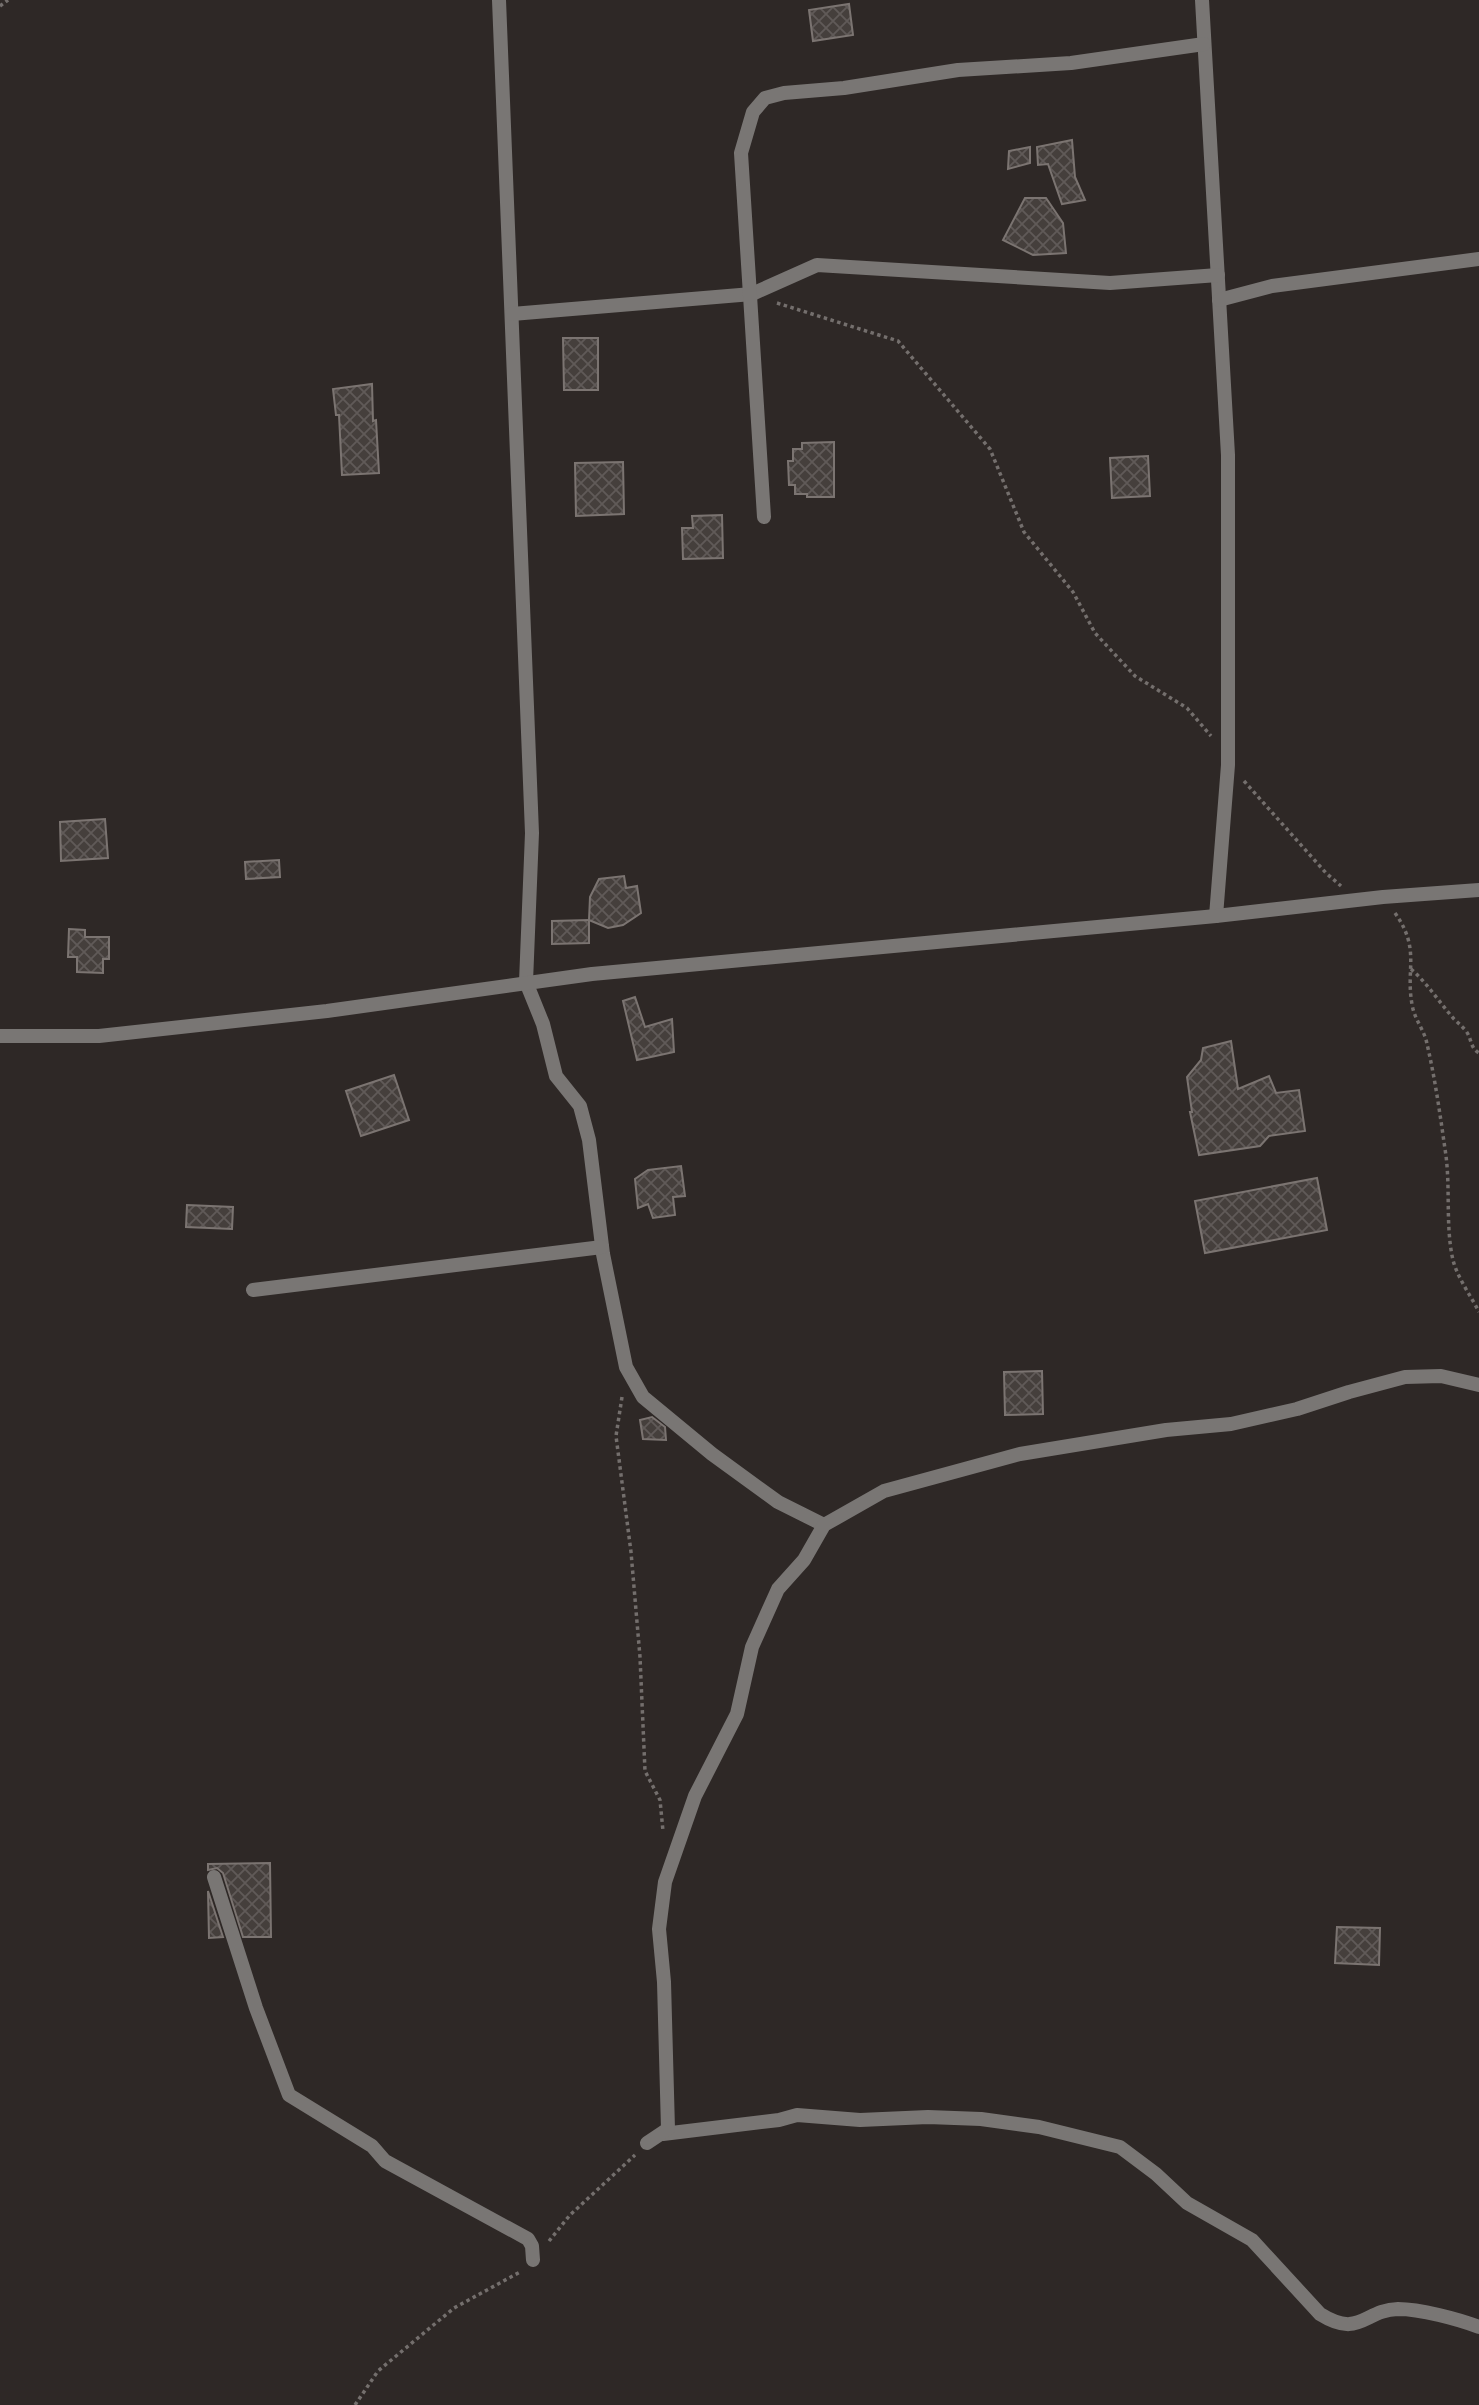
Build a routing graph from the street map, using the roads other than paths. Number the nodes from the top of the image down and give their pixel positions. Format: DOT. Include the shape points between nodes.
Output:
graph roads {
  1 [pos="499,0"];
  2 [pos="1202,0"];
  3 [pos="1204,44"];
  4 [pos="1479,259"];
  5 [pos="1217,275"];
  6 [pos="752,294"];
  7 [pos="1219,300"];
  8 [pos="512,314"];
  9 [pos="764,517"];
  10 [pos="1479,890"];
  11 [pos="1216,916"];
  12 [pos="526,982"];
  13 [pos="0,1036"];
  14 [pos="602,1247"];
  15 [pos="253,1290"];
  16 [pos="1479,1385"];
  17 [pos="824,1525"];
  18 [pos="214,1877"];
  19 [pos="663,2134"];
  20 [pos="647,2143"];
  21 [pos="533,2260"];
  22 [pos="1479,2327"];
  1 -- 8 [label="street"];
  2 -- 3 [label="street"];
  3 -- 5 [label="street"];
  3 -- 6 [label="street" via="765,98 753,112 741,153"];
  4 -- 7 [label="street" via="1272,286"];
  5 -- 6 [label="street" via="1110,283 817,265"];
  5 -- 7 [label="street"];
  6 -- 8 [label="street"];
  6 -- 9 [label="street"];
  7 -- 11 [label="street" via="1228,455 1228,761"];
  8 -- 12 [label="street" via="532,833"];
  10 -- 11 [label="street"];
  11 -- 12 [label="street"];
  12 -- 13 [label="street" via="327,1011 99,1036"];
  12 -- 14 [label="street" via="556,1076 580,1106 589,1140"];
  14 -- 15 [label="street"];
  14 -- 17 [label="street" via="626,1367 643,1397 778,1502"];
  16 -- 17 [label="street" via="1441,1376 1405,1377 1231,1423 1020,1454 884,1491"];
  17 -- 20 [label="street" via="804,1560 778,1589 757,1635 737,1714 695,1796 665,1882 659,1929 668,2129"];
  18 -- 21 [label="street" via="289,2095 372,2146 385,2161 528,2239"];
  19 -- 22 [label="street" via="797,2115 860,2120 981,2119 1040,2127 1120,2147 1187,2203 1252,2241 1332,2321 1355,2325 1403,2309"];
}
